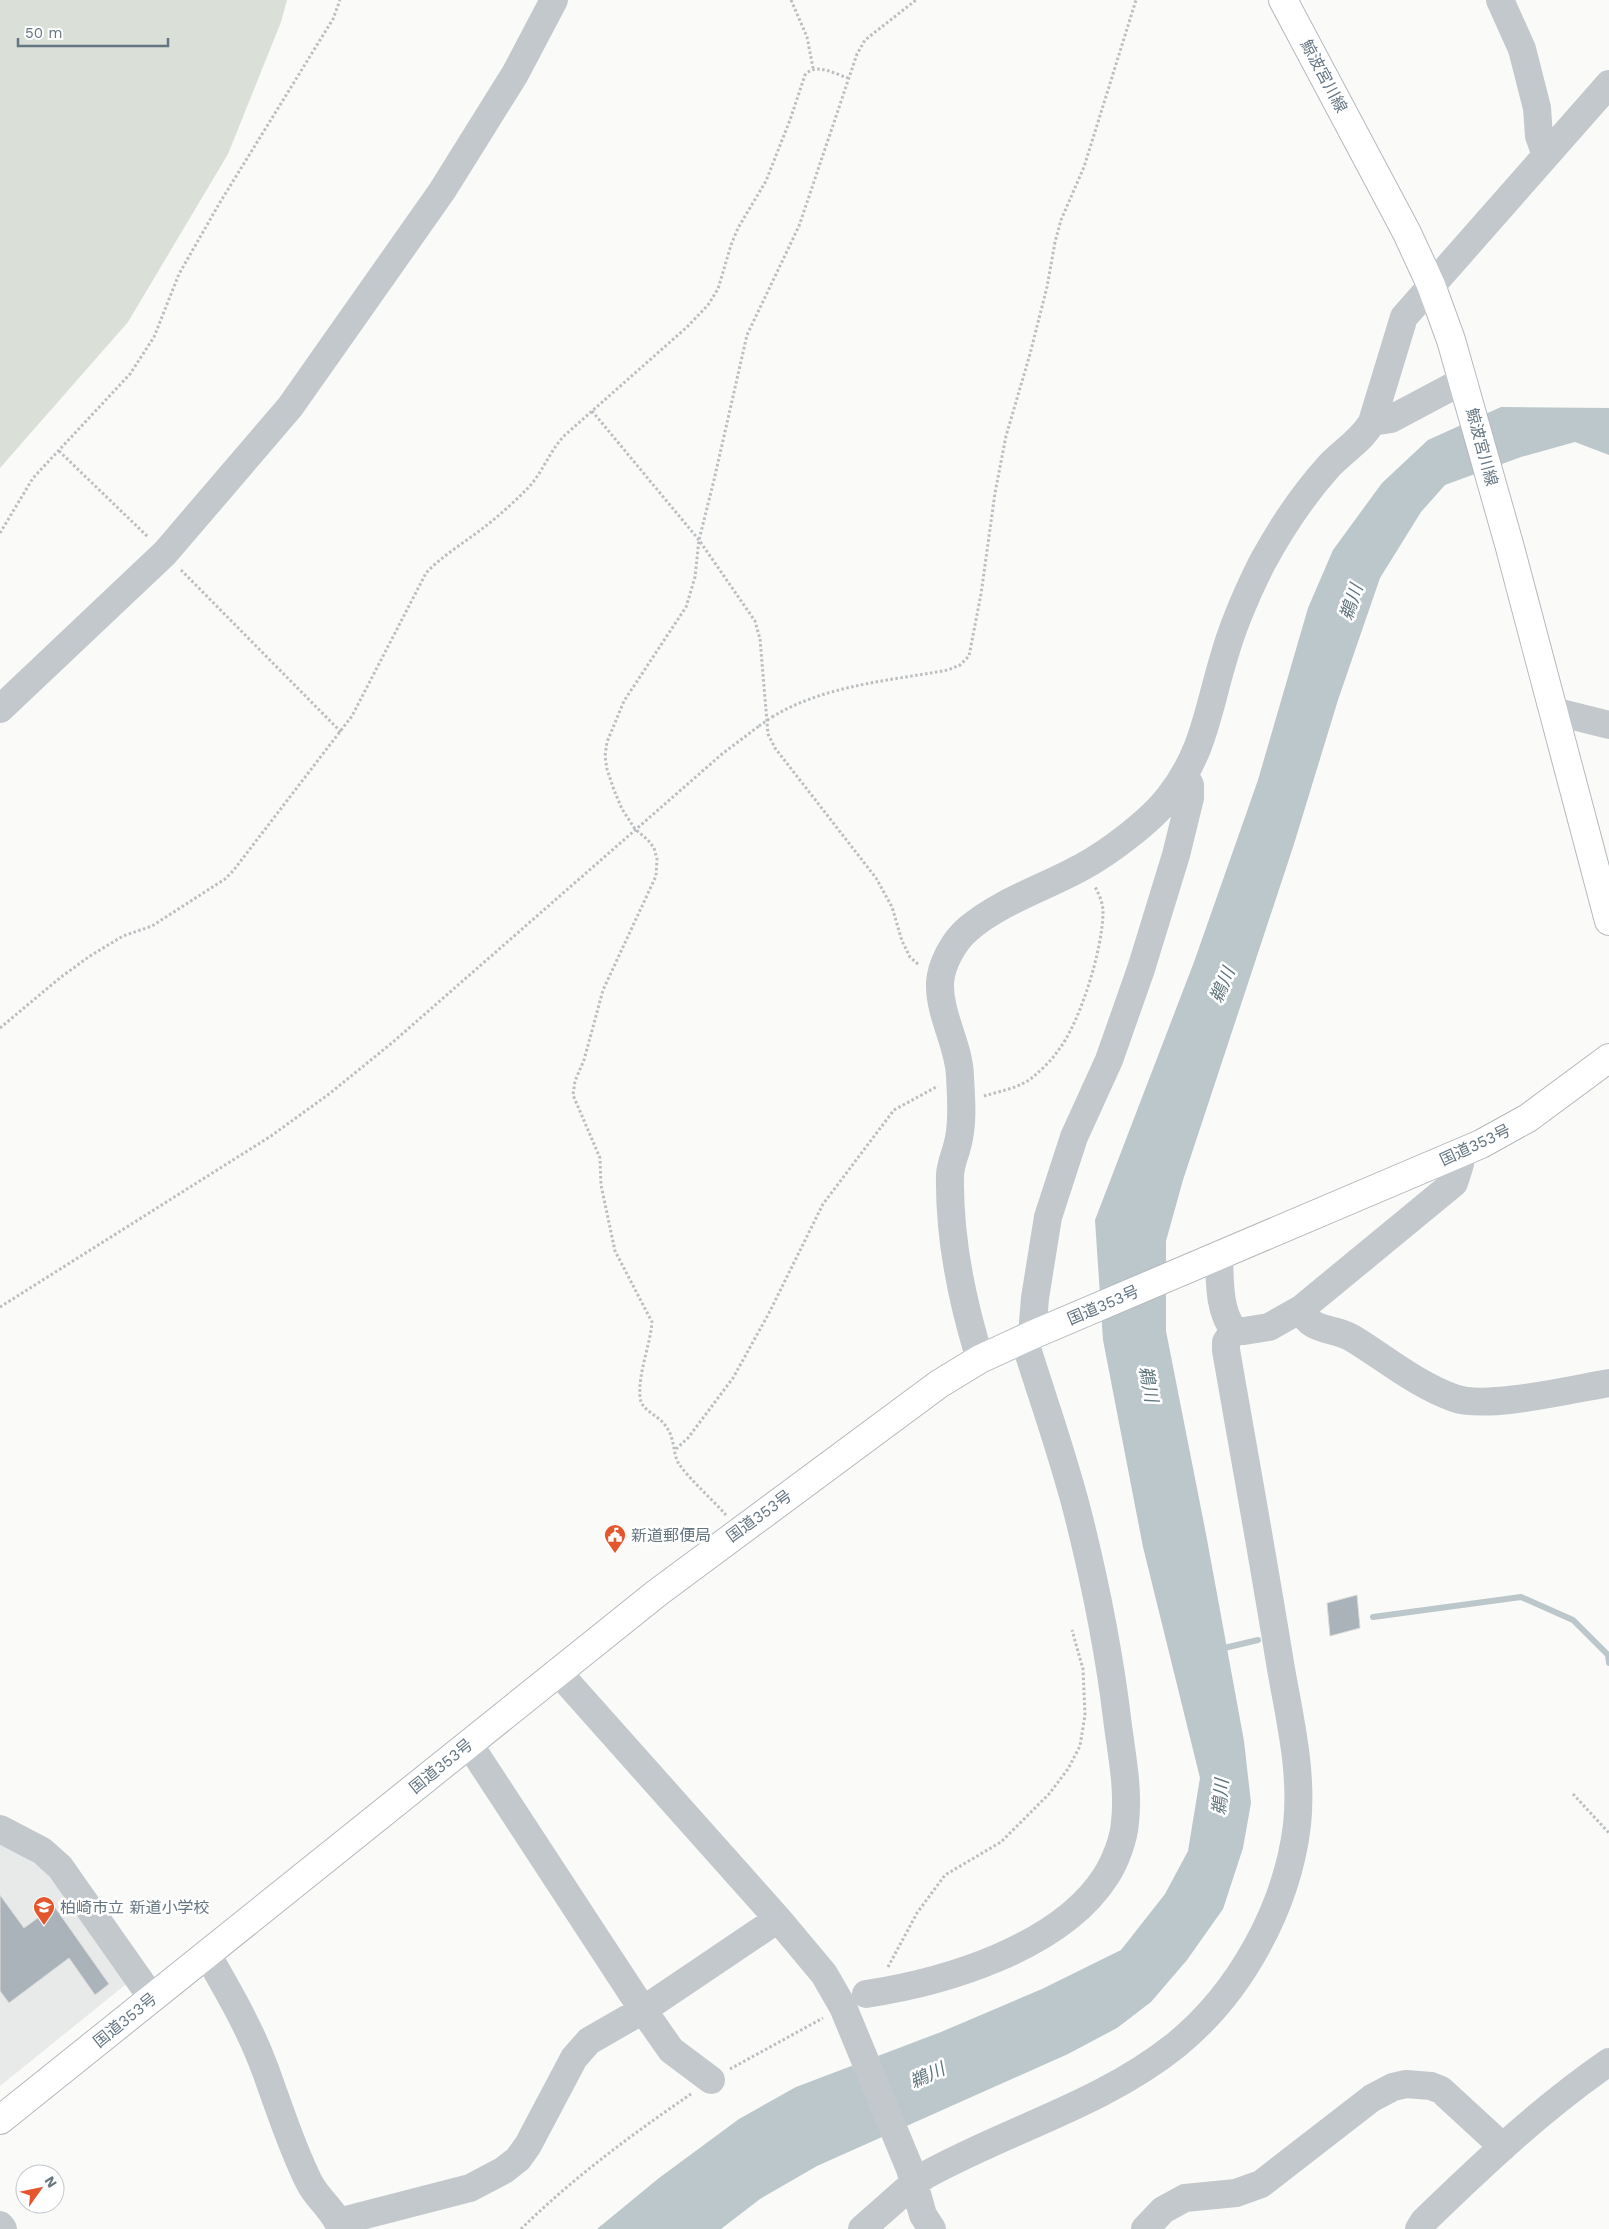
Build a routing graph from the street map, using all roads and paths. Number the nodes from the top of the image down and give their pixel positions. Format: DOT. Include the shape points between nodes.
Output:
graph roads {
  1 [pos="340,0"];
  2 [pos="554,0"];
  3 [pos="790,0"];
  4 [pos="916,0"];
  5 [pos="1136,0"];
  6 [pos="1283,0"];
  7 [pos="1500,0"];
  8 [pos="813,68"];
  9 [pos="848,78"];
  10 [pos="1609,84"];
  11 [pos="1548,152"];
  12 [pos="1431,285"];
  13 [pos="1466,389"];
  14 [pos="592,411"];
  15 [pos="1372,422"];
  16 [pos="59,451"];
  17 [pos="0,533"];
  18 [pos="699,540"];
  19 [pos="165,553"];
  20 [pos="0,709"];
  21 [pos="1553,712"];
  22 [pos="1609,726"];
  23 [pos="341,732"];
  24 [pos="1185,776"];
  25 [pos="635,829"];
  26 [pos="1084,866"];
  27 [pos="1609,921"];
  28 [pos="940,983"];
  29 [pos="0,1028"];
  30 [pos="1609,1058"];
  31 [pos="961,1091"];
  32 [pos="1458,1154"];
  33 [pos="1213,1257"];
  34 [pos="0,1307"];
  35 [pos="1302,1309"];
  36 [pos="1234,1330"];
  37 [pos="1032,1336"];
  38 [pos="980,1359"];
  39 [pos="1609,1383"];
  40 [pos="675,1450"];
  41 [pos="741,1530"];
  42 [pos="1072,1630"];
  43 [pos="558,1672"];
  44 [pos="469,1744"];
  45 [pos="1573,1794"];
  46 [pos="0,1829"];
  47 [pos="1609,1833"];
  48 [pos="778,1918"];
  49 [pos="206,1954"];
  50 [pos="152,1998"];
  51 [pos="852,2008"];
  52 [pos="642,2010"];
  53 [pos="1609,2062"];
  54 [pos="711,2080"];
  55 [pos="0,2120"];
  56 [pos="1503,2147"];
  57 [pos="912,2176"];
  58 [pos="0,2225"];
  59 [pos="339,2225"];
  60 [pos="3,2229"];
  61 [pos="521,2229"];
  62 [pos="862,2229"];
  63 [pos="932,2229"];
  64 [pos="1145,2229"];
  65 [pos="1419,2229"];
  1 -- 16 [label="path" via="333,20 219,204 180,274 154,337 130,374"];
  2 -- 19 [label="street" via="515,74 442,191 296,399"];
  3 -- 8 [label="path" via="807,37"];
  4 -- 9 [label="path" via="865,40"];
  5 -- 25 [label="path, bridge" via="1084,167 1055,242 1030,354 1006,436 969,656 948,670 836,690 792,705 722,754"];
  6 -- 12 [label="main road, 鯨波宮川線" via="1403,225"];
  7 -- 11 [label="street" via="1522,49 1537,108 1539,136"];
  8 -- 9 [label="path"];
  8 -- 14 [label="path" via="805,74 766,180 738,228 718,289 708,305"];
  9 -- 18 [label="path" via="799,226 746,335"];
  10 -- 11 [label="street"];
  11 -- 12 [label="street"];
  12 -- 13 [label="main road, 鯨波宮川線"];
  12 -- 15 [label="street" via="1404,317"];
  13 -- 15 [label="street" via="1455,385 1391,419"];
  13 -- 21 [label="main road, 鯨波宮川線"];
  14 -- 18 [label="path"];
  14 -- 23 [label="path" via="558,442 526,490 488,525 426,573"];
  15 -- 24 [label="street" via="1368,430 1330,464 1308,491 1283,525 1262,564 1224,655 1197,752"];
  16 -- 17 [label="path" via="33,478"];
  16 -- 19 [label="path"];
  18 -- 25 [label="path" via="695,577 686,607 624,701 607,742 607,768 622,809"];
  18 -- 28 [label="path" via="755,621 760,639 768,734 775,748 876,878 892,907 910,957"];
  19 -- 20 [label="street"];
  19 -- 23 [label="path"];
  21 -- 22 [label="street"];
  21 -- 27 [label="main road, 鯨波宮川線"];
  23 -- 29 [label="path" via="242,861 225,878 152,926 123,936 90,956"];
  24 -- 26 [label="street" via="1144,823"];
  24 -- 37 [label="street" via="1190,785 1188,807 1144,959 1109,1060 1074,1137 1048,1217"];
  25 -- 34 [label="path" via="393,1042 329,1094 271,1136"];
  25 -- 40 [label="path" via="654,848 656,876 603,990 573,1095 600,1158 601,1185 616,1251 652,1322 641,1372 642,1405 664,1423 671,1433"];
  26 -- 28 [label="street" via="1010,902 967,930 951,949"];
  26 -- 31 [label="path" via="1099,894 1103,910 1101,939 1081,1005 1068,1034 1058,1052 1032,1078 1016,1087"];
  28 -- 31 [label="street"];
  30 -- 32 [label="main road, 国道353号" via="1506,1132"];
  31 -- 38 [label="street" via="959,1137 950,1174 952,1212 955,1253 968,1321"];
  31 -- 40 [label="path" via="946,1083 928,1089 894,1110 823,1204 733,1378 688,1438"];
  32 -- 33 [label="main road, 国道353号"];
  32 -- 35 [label="street" via="1459,1168 1454,1183"];
  33 -- 36 [label="street" via="1222,1302"];
  33 -- 37 [label="main road, 国道353号"];
  35 -- 36 [label="street" via="1269,1327"];
  35 -- 39 [label="street" via="1306,1320 1317,1327 1349,1336 1426,1385 1455,1399 1483,1402"];
  36 -- 57 [label="street" via="1226,1342 1226,1350 1271,1603 1299,1797 1293,1851 1271,1918 1221,1999 1176,2045 1103,2093 944,2165"];
  37 -- 38 [label="main road, 国道353号"];
  37 -- 51 [label="street" via="1080,1520 1112,1672 1127,1799 1125,1824 1106,1876 1069,1917 1030,1943 936,1980"];
  38 -- 41 [label="main road, 国道353号" via="922,1395"];
  40 -- 41 [label="path" via="679,1464"];
  41 -- 43 [label="main road, 国道353号"];
  42 -- 51 [label="path" via="1083,1669 1085,1715 1076,1754 1049,1794 1001,1842 945,1875 917,1913 883,1974"];
  43 -- 44 [label="main road, 国道353号"];
  43 -- 48 [label="street"];
  44 -- 49 [label="main road, 国道353号"];
  44 -- 52 [label="street"];
  45 -- 47 [label="path"];
  46 -- 50 [label="street" via="42,1851 60,1867"];
  48 -- 51 [label="street"];
  48 -- 52 [label="street"];
  49 -- 50 [label="main road, 国道353号"];
  49 -- 59 [label="street" via="239,2010 265,2068 309,2184 331,2209"];
  50 -- 55 [label="main road, 国道353号"];
  51 -- 54 [label="path"];
  51 -- 57 [label="street"];
  52 -- 54 [label="street" via="671,2050"];
  52 -- 59 [label="street" via="582,2048 528,2145 504,2170 470,2188"];
  53 -- 56 [label="street"];
  54 -- 61 [label="path" via="631,2135 558,2193"];
  56 -- 64 [label="street" via="1441,2090 1406,2084 1372,2098 1261,2184 1236,2192 1185,2198 1163,2210"];
  56 -- 65 [label="street"];
  57 -- 62 [label="street"];
  57 -- 63 [label="street" via="923,2215"];
  58 -- 60 [label="street"];
}
